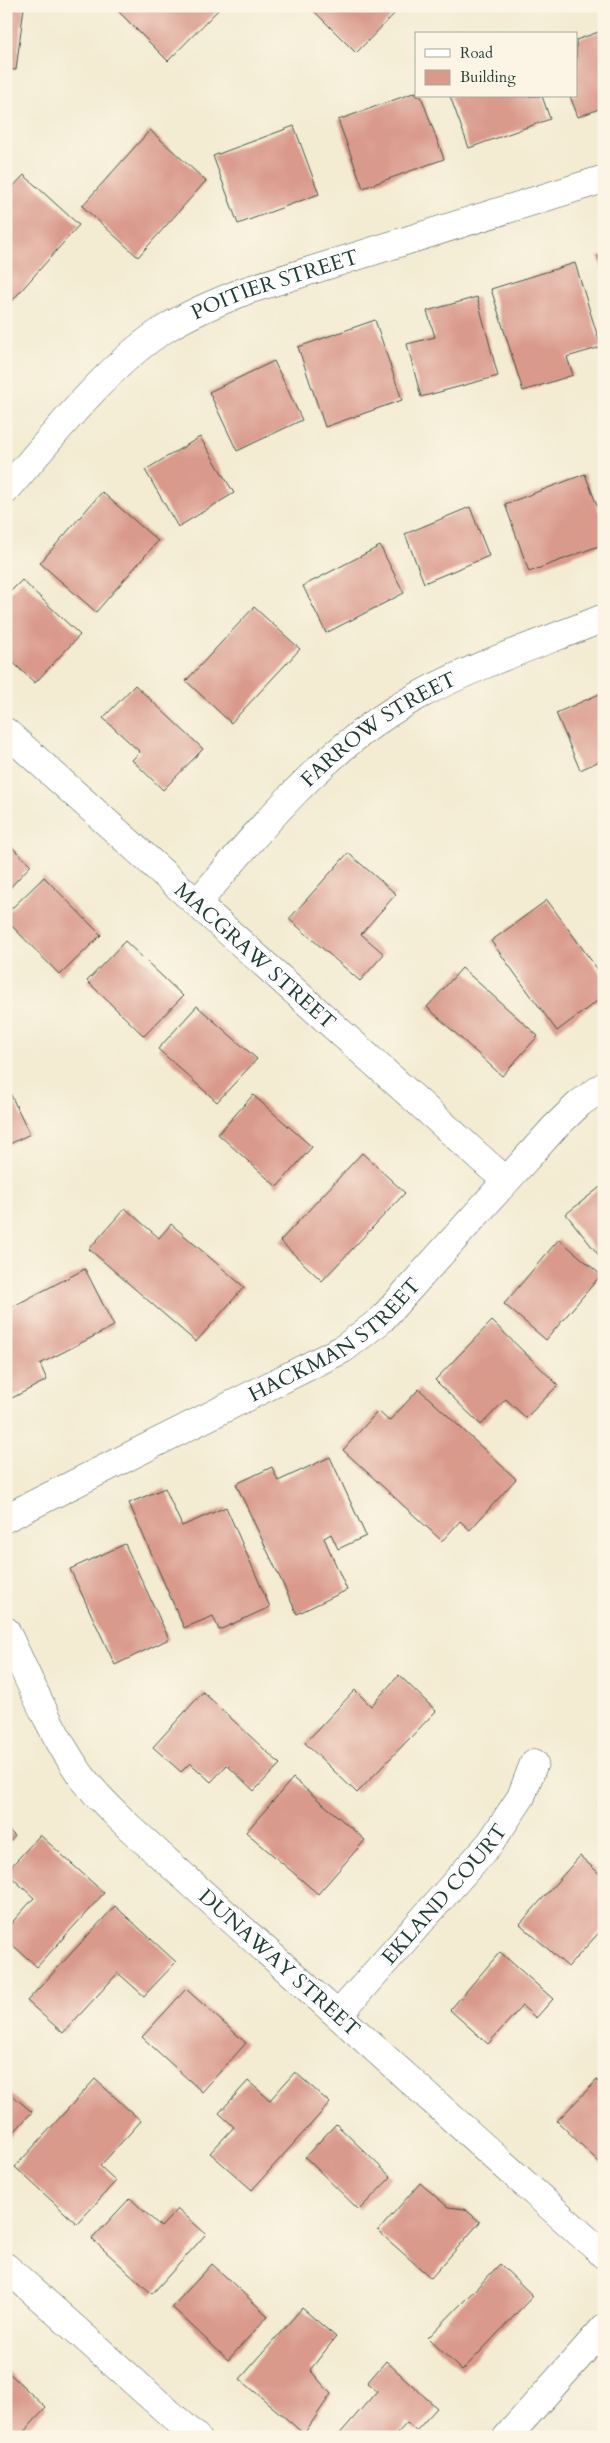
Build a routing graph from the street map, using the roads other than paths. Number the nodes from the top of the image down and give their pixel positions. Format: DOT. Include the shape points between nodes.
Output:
graph roads {
  1 [pos="604,179"];
  2 [pos="6,490"];
  3 [pos="604,618"];
  4 [pos="6,732"];
  5 [pos="198,902"];
  6 [pos="604,1086"];
  7 [pos="505,1180"];
  8 [pos="6,1518"];
  9 [pos="6,1631"];
  10 [pos="534,1763"];
  11 [pos="338,2015"];
  12 [pos="604,2255"];
  13 [pos="6,2267"];
  14 [pos="604,2328"];
  15 [pos="196,2437"];
  16 [pos="506,2437"];
  1 -- 2 [label="street, POITIER STREET" via="244,291 200,310 164,329 128,357"];
  3 -- 5 [label="street, FARROW STREET" via="417,696 370,727 325,762 267,821"];
  4 -- 5 [label="street, MACGRAW STREET"];
  5 -- 7 [label="street, MACGRAW STREET"];
  6 -- 7 [label="street, HACKMAN STREET" via="580,1103"];
  7 -- 8 [label="street, HACKMAN STREET" via="381,1320 343,1349"];
  9 -- 11 [label="street, DUNAWAY STREET" via="65,1751 96,1793 129,1827"];
  10 -- 11 [label="street, EKLAND COURT" via="521,1797 491,1842"];
  11 -- 12 [label="street, DUNAWAY STREET"];
  13 -- 15 [label="street"];
  14 -- 16 [label="street"];
}
